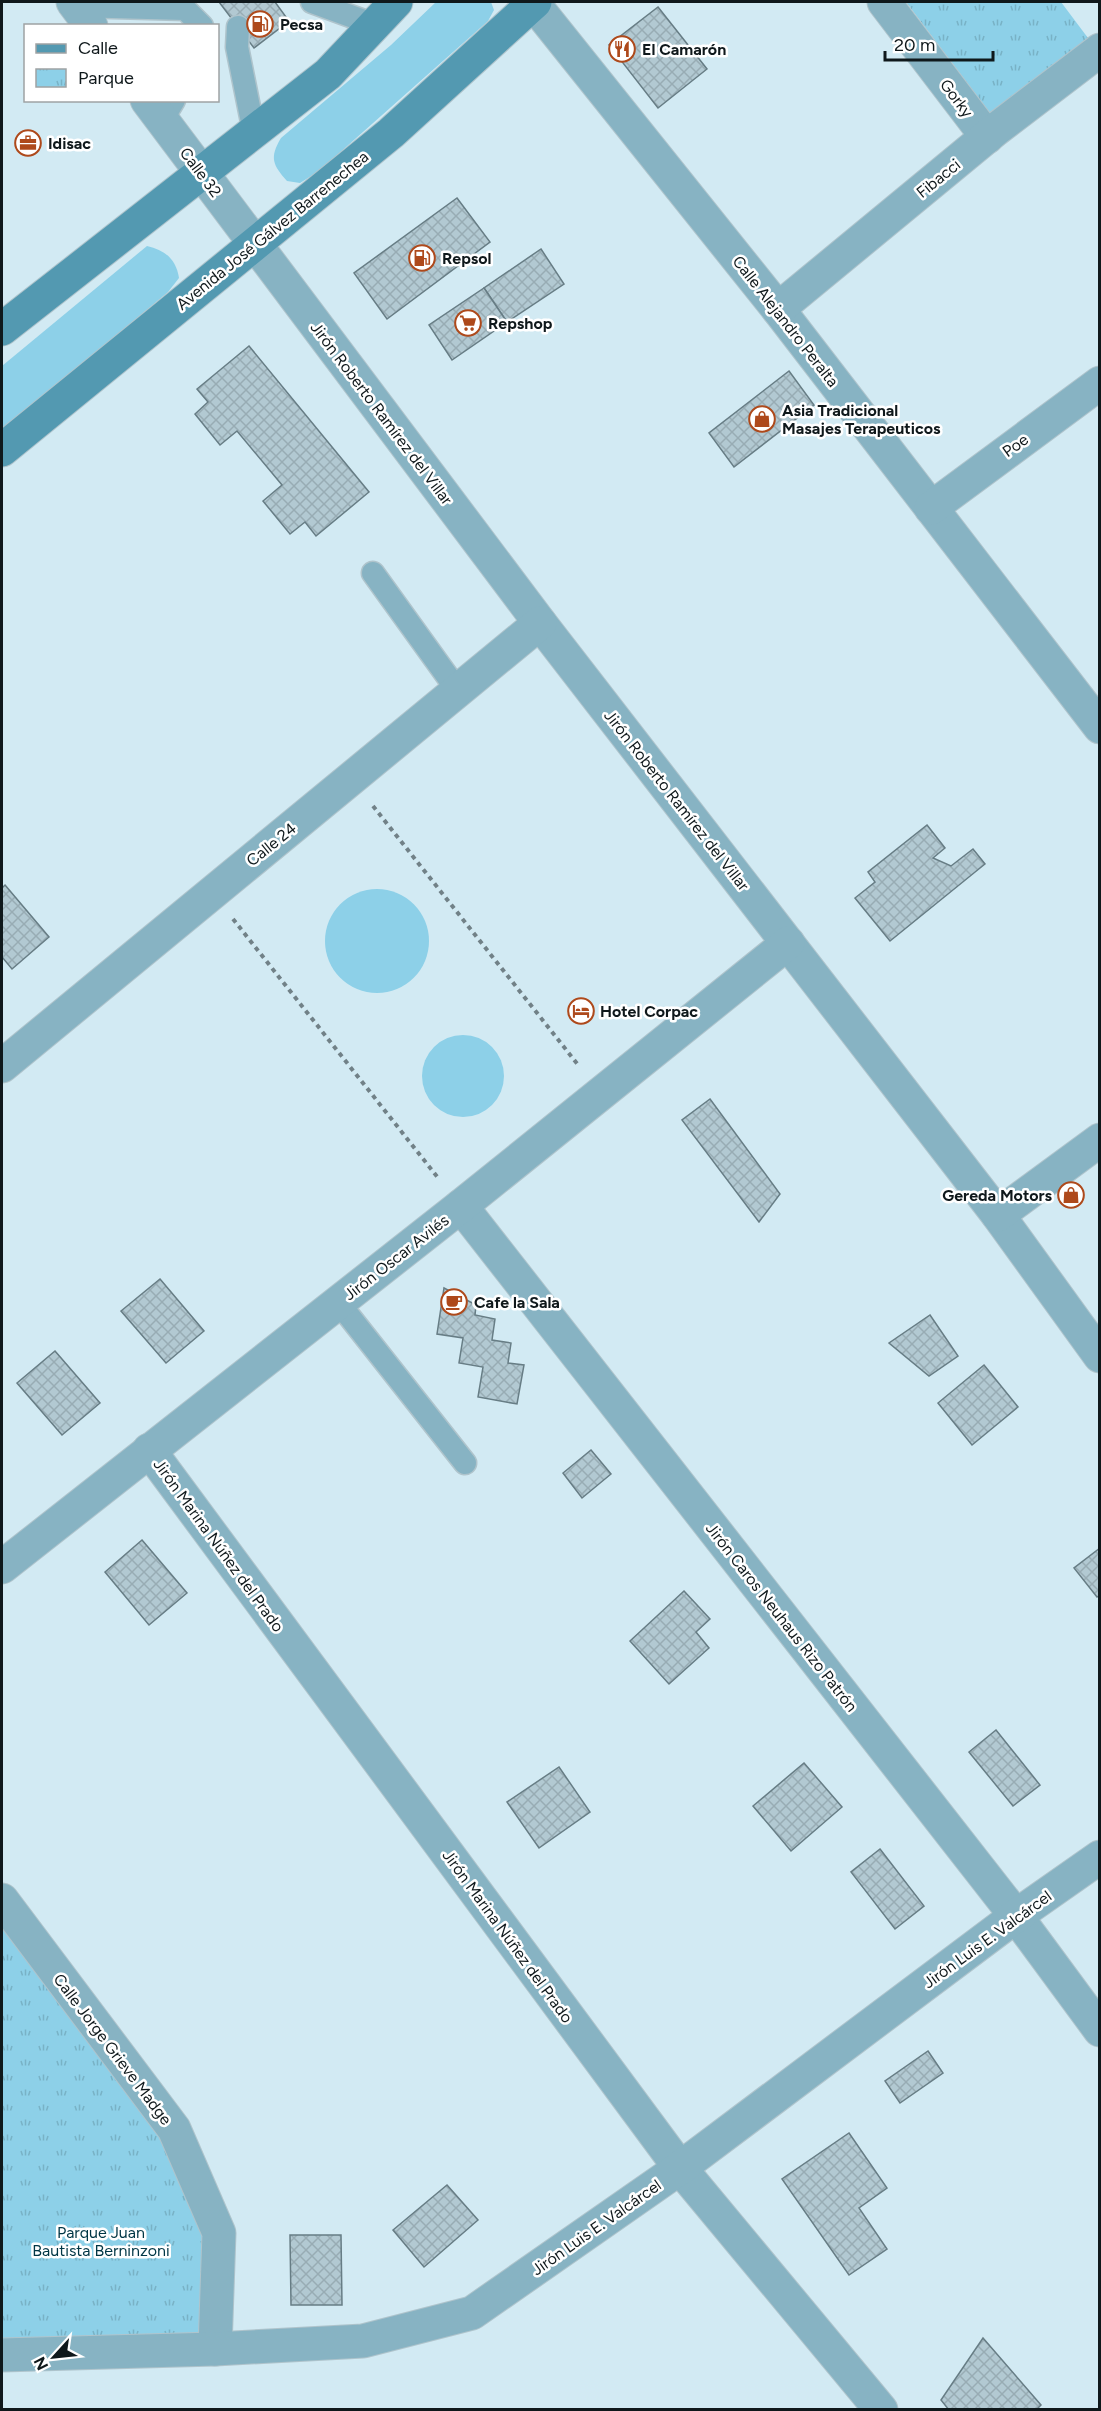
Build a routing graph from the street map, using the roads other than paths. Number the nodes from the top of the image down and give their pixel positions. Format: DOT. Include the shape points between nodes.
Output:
graph roads {
  1 [pos="312,2"];
  2 [pos="535,2"];
  3 [pos="884,2"];
  4 [pos="80,11"];
  5 [pos="386,13"];
  6 [pos="201,24"];
  7 [pos="231,33"];
  8 [pos="1100,50"];
  9 [pos="161,107"];
  10 [pos="254,132"];
  11 [pos="987,137"];
  12 [pos="202,173"];
  13 [pos="255,244"];
  14 [pos="778,309"];
  15 [pos="2,329"];
  16 [pos="1100,383"];
  17 [pos="2,450"];
  18 [pos="931,508"];
  19 [pos="374,573"];
  20 [pos="540,623"];
  21 [pos="458,691"];
  22 [pos="1099,727"];
  23 [pos="788,943"];
  24 [pos="2,1066"];
  25 [pos="1100,1140"];
  26 [pos="461,1206"];
  27 [pos="998,1215"];
  28 [pos="338,1302"];
  29 [pos="1100,1356"];
  30 [pos="149,1450"];
  31 [pos="465,1463"];
  32 [pos="2,1567"];
  33 [pos="1100,1857"];
  34 [pos="2,1900"];
  35 [pos="1016,1916"];
  36 [pos="1100,2030"];
  37 [pos="680,2168"];
  38 [pos="215,2349"];
  39 [pos="2,2355"];
  40 [pos="881,2409"];
  1 -- 5 [label="lane"];
  2 -- 13 [label="main road, Avenida José Gálvez Barrenechea" via="391,133"];
  2 -- 14 [label="street, Calle Alejandro Peralta"];
  3 -- 11 [label="street, Gorky"];
  4 -- 6 [label="lane" via="185,9"];
  5 -- 10 [label="main road" via="328,74"];
  7 -- 10 [label="lane"];
  8 -- 11 [label="street, Fibacci"];
  9 -- 12 [label="street, Calle 32"];
  10 -- 12 [label="main road"];
  11 -- 14 [label="street, Fibacci"];
  12 -- 13 [label="street, Calle 32"];
  12 -- 15 [label="main road"];
  13 -- 17 [label="main road, Avenida José Gálvez Barrenechea"];
  13 -- 20 [label="street, Jirón Roberto Ramírez del Villar"];
  14 -- 18 [label="street, Calle Alejandro Peralta"];
  16 -- 18 [label="street, Poe"];
  18 -- 22 [label="street, Calle Alejandro Peralta"];
  19 -- 21 [label="lane"];
  20 -- 21 [label="street, Calle 24"];
  20 -- 23 [label="street, Jirón Roberto Ramírez del Villar"];
  21 -- 24 [label="street, Calle 24"];
  23 -- 26 [label="street, Jirón Oscar Avilés"];
  23 -- 27 [label="street, Jirón Roberto Ramírez del Villar"];
  25 -- 27 [label="street"];
  26 -- 28 [label="street, Jirón Oscar Avilés"];
  26 -- 35 [label="street, Jirón Caros Neuhaus Rizo Patrón"];
  27 -- 29 [label="street, Jirón Roberto Ramírez del Villar"];
  28 -- 30 [label="street, Jirón Oscar Avilés"];
  28 -- 31 [label="lane"];
  30 -- 32 [label="street, Jirón Oscar Avilés"];
  30 -- 37 [label="street, Jirón Marina Núñez del Prado"];
  33 -- 35 [label="street, Jirón Luis E. Valcárcel"];
  34 -- 38 [label="street, Calle Jorge Grieve Madge" via="174,2129 219,2233"];
  35 -- 36 [label="street, Jirón Caros Neuhaus Rizo Patrón"];
  35 -- 37 [label="street, Jirón Luis E. Valcárcel"];
  37 -- 38 [label="street, Jirón Luis E. Valcárcel" via="472,2313 363,2341"];
  37 -- 40 [label="street, Jirón Marina Núñez del Prado"];
  38 -- 39 [label="street, Jirón Luis E. Valcárcel"];
}
